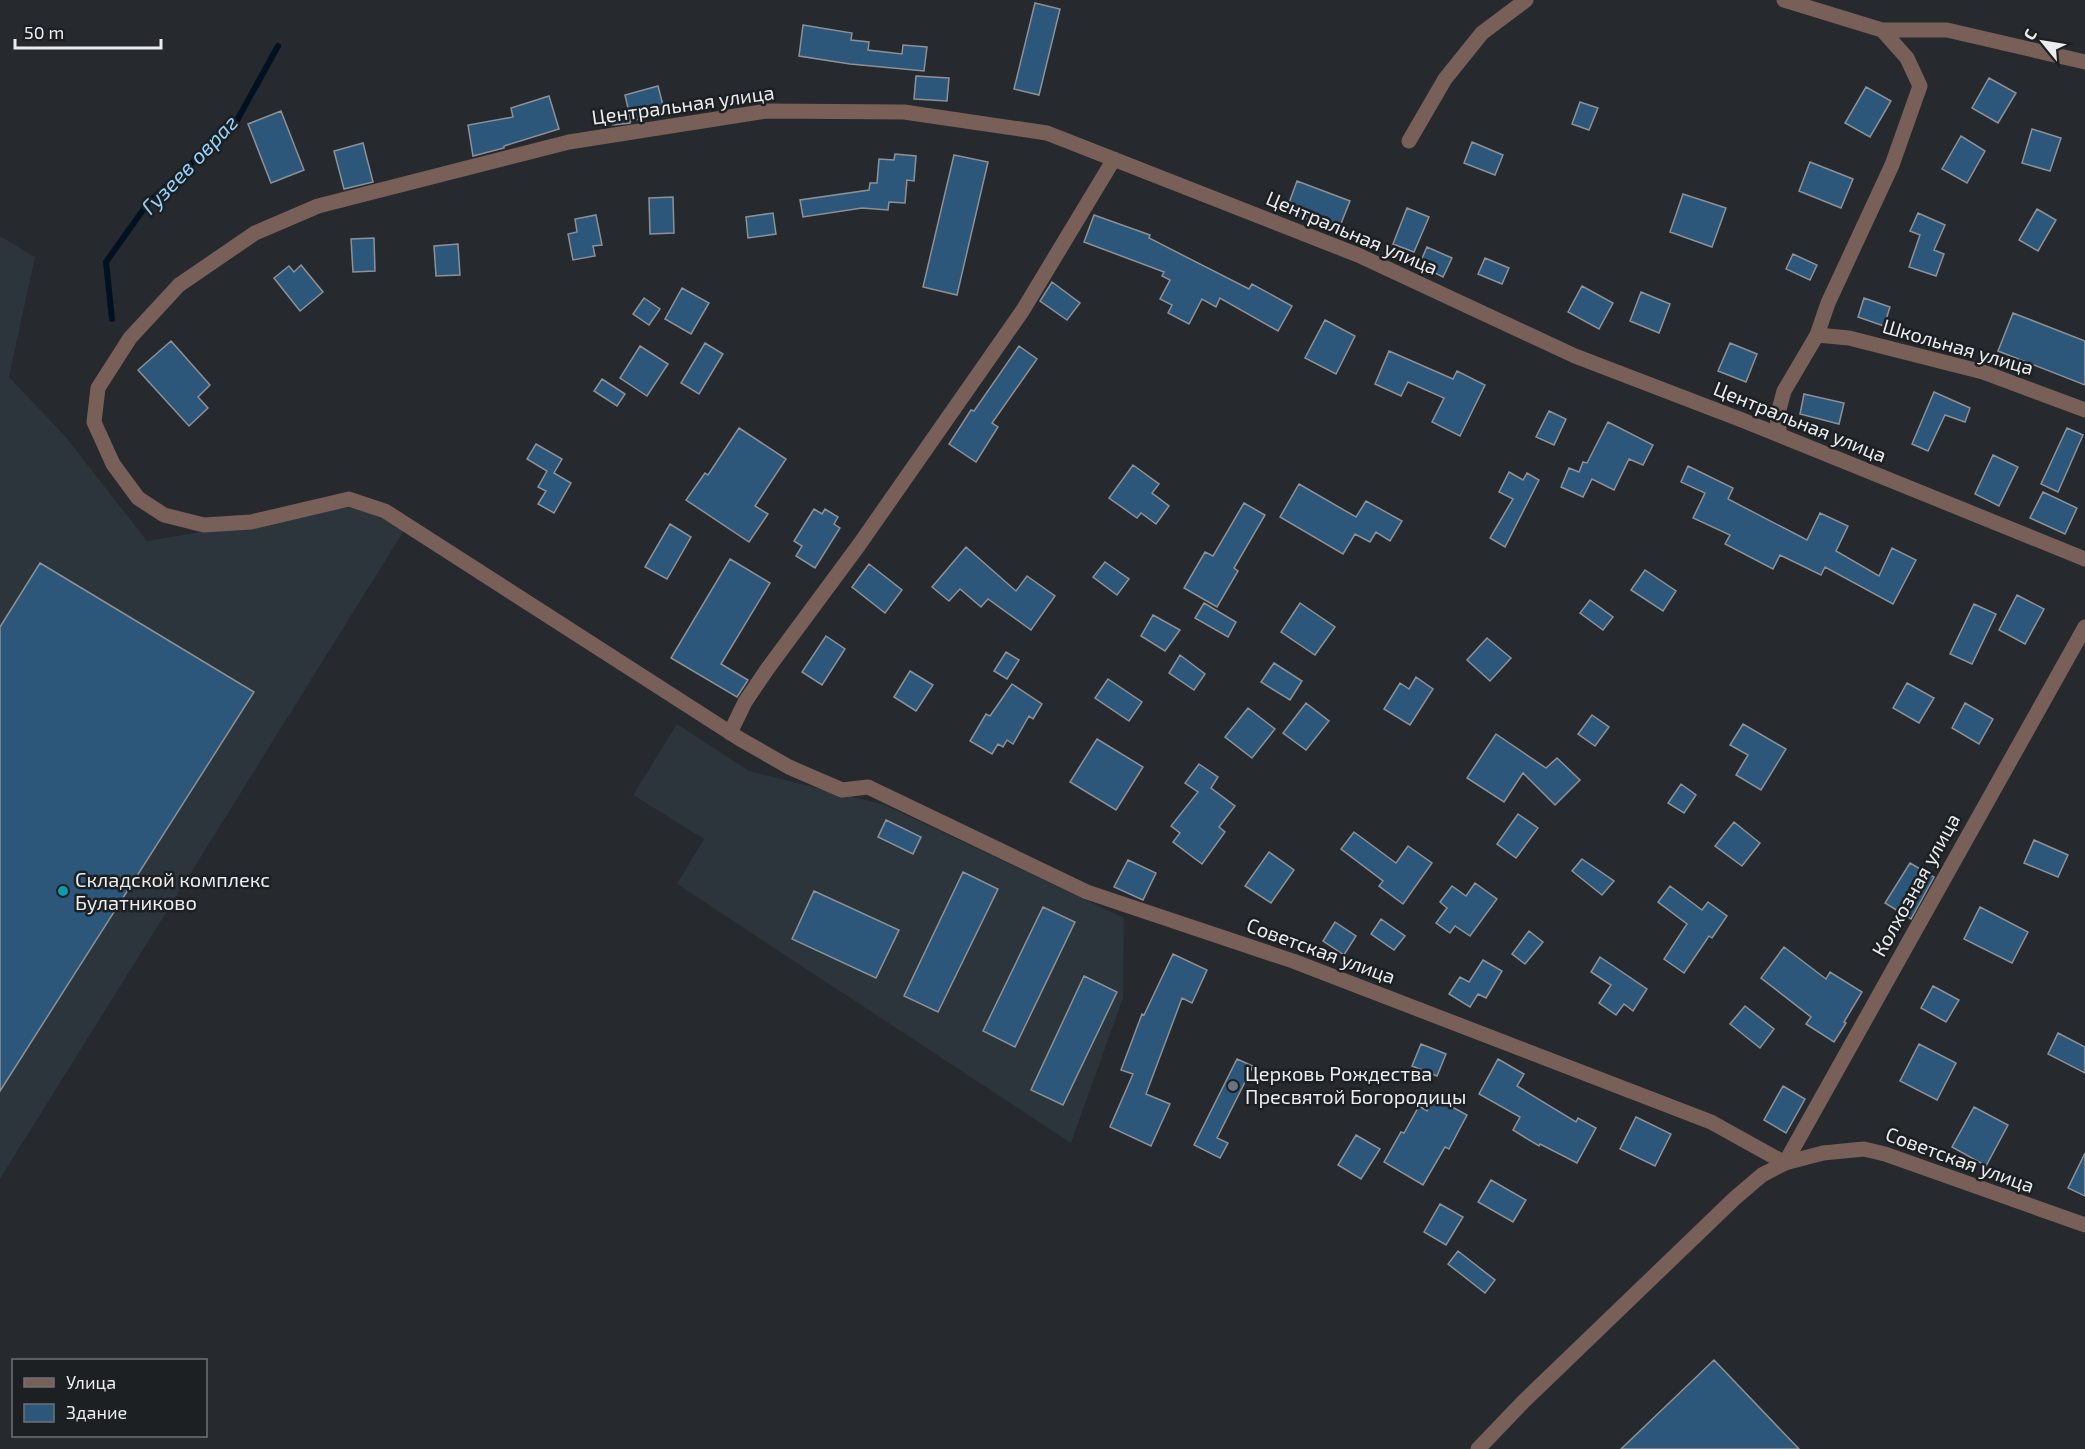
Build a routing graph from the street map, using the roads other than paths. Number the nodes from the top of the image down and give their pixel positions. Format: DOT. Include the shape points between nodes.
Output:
graph roads {
  1 [pos="1526,0"];
  2 [pos="1784,0"];
  3 [pos="1882,30"];
  4 [pos="2085,62"];
  5 [pos="1409,141"];
  6 [pos="1114,159"];
  7 [pos="1817,335"];
  8 [pos="2085,410"];
  9 [pos="1780,435"];
  10 [pos="2085,559"];
  11 [pos="2085,627"];
  12 [pos="730,732"];
  13 [pos="842,790"];
  14 [pos="1785,1163"];
  15 [pos="2085,1226"];
  16 [pos="1478,1449"];
  1 -- 5 [label="street" via="1482,33 1445,79"];
  2 -- 3 [label="street"];
  3 -- 4 [label="street" via="1947,30"];
  3 -- 7 [label="street" via="1907,58 1920,86 1892,165"];
  6 -- 9 [label="street, Центральная улица" via="1358,255 1575,356"];
  6 -- 12 [label="street" via="1023,310 768,668"];
  6 -- 12 [label="street, Центральная улица" via="1047,133 904,112 767,111 569,142 318,206 255,233 179,285 130,338 98,388 93,422 113,464 138,498 164,515 204,525 251,522 349,499 385,511"];
  7 -- 8 [label="street, Школьная улица" via="1849,338 1983,372"];
  7 -- 9 [label="street" via="1784,391 1777,417"];
  9 -- 10 [label="street, Центральная улица"];
  11 -- 14 [label="street, Колхозная улица"];
  12 -- 13 [label="street, Центральная улица" via="789,767"];
  13 -- 14 [label="street, Советская улица" via="868,787 1087,892 1293,961 1711,1122"];
  14 -- 15 [label="street, Советская улица" via="1823,1153 1864,1149"];
  14 -- 16 [label="street, Советская улица" via="1750,1184"];
}
